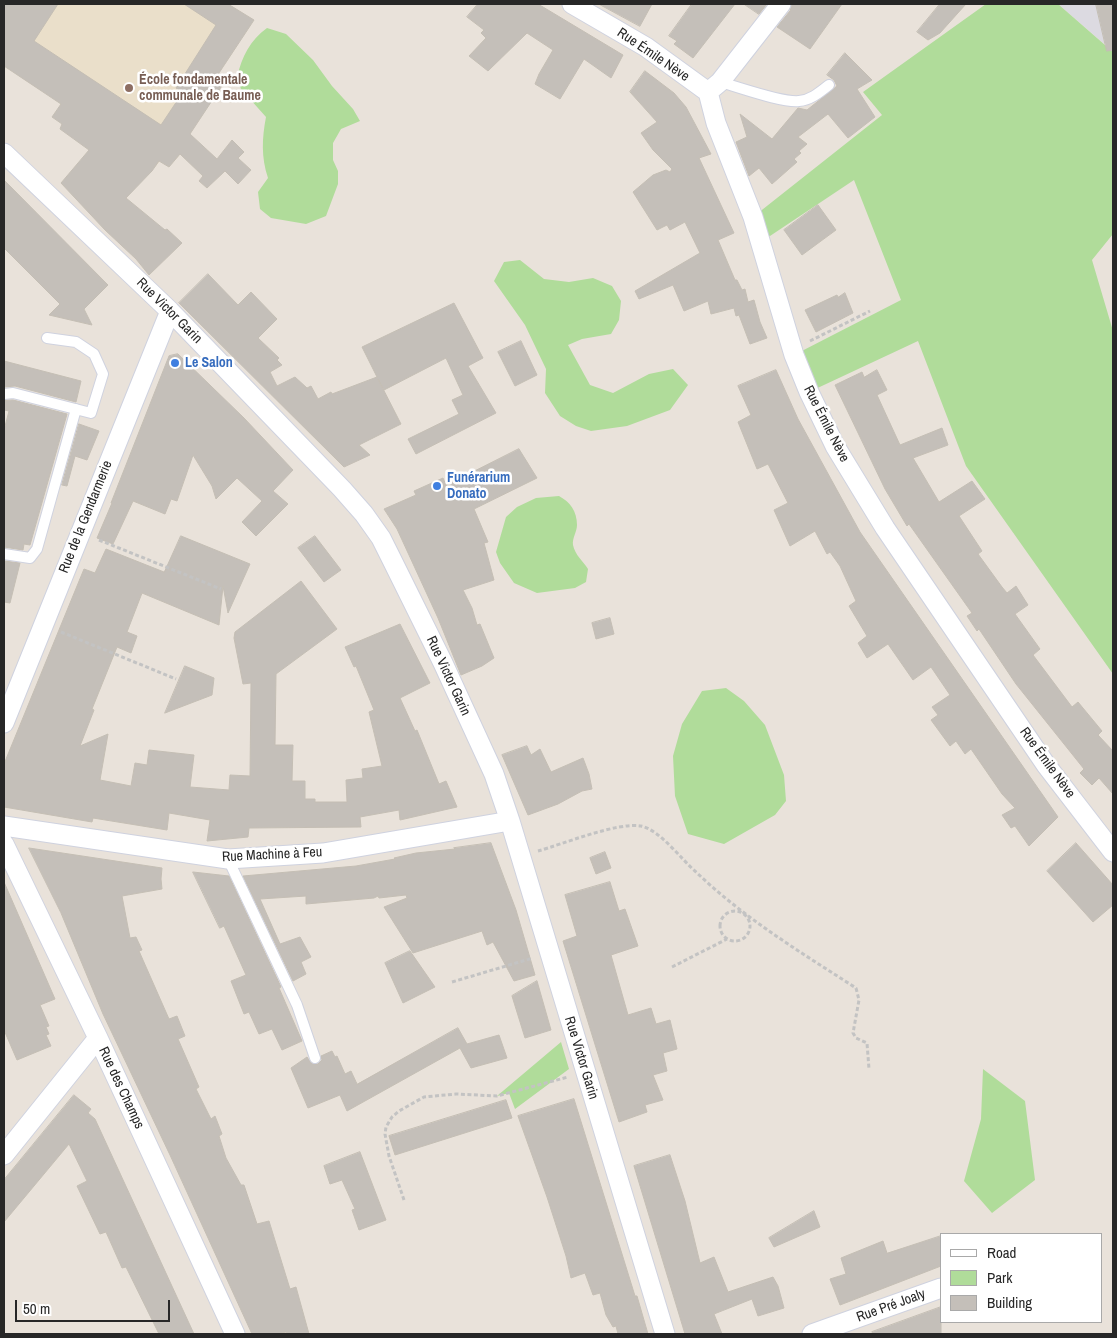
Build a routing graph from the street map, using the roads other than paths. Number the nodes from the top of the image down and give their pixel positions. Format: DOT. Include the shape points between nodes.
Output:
graph roads {
  1 [pos="572,4"];
  2 [pos="782,4"];
  3 [pos="829,85"];
  4 [pos="714,87"];
  5 [pos="4,153"];
  6 [pos="170,311"];
  7 [pos="47,338"];
  8 [pos="4,394"];
  9 [pos="76,409"];
  10 [pos="4,554"];
  11 [pos="4,723"];
  12 [pos="510,821"];
  13 [pos="4,826"];
  14 [pos="4,844"];
  15 [pos="1113,852"];
  16 [pos="228,859"];
  17 [pos="98,1038"];
  18 [pos="315,1058"];
  19 [pos="4,1155"];
  20 [pos="940,1288"];
  21 [pos="235,1334"];
  22 [pos="665,1334"];
  23 [pos="812,1334"];
  1 -- 4 [label="street, Rue Émile Nève"];
  2 -- 4 [label="street"];
  3 -- 4 [label="lane" via="812,98 799,102"];
  4 -- 15 [label="street, Rue Émile Nève" via="716,123 753,217 792,349 835,446 885,528 1046,765"];
  5 -- 6 [label="street, Rue Victor Garin"];
  6 -- 11 [label="street, Rue de la Gendarmerie"];
  6 -- 12 [label="street, Rue Victor Garin" via="342,489 381,538 494,774"];
  7 -- 9 [label="lane" via="76,342 94,354 103,374 91,413"];
  8 -- 9 [label="lane" via="13,393"];
  9 -- 10 [label="lane" via="37,549 30,558"];
  12 -- 16 [label="street, Rue Machine à Feu" via="323,854"];
  12 -- 22 [label="street, Rue Victor Garin"];
  13 -- 16 [label="street, Rue Machine à Feu"];
  14 -- 17 [label="street, Rue des Champs"];
  16 -- 18 [label="lane" via="297,1005"];
  17 -- 19 [label="street"];
  17 -- 21 [label="street, Rue des Champs"];
  20 -- 23 [label="street, Rue Pré Joaly"];
}
